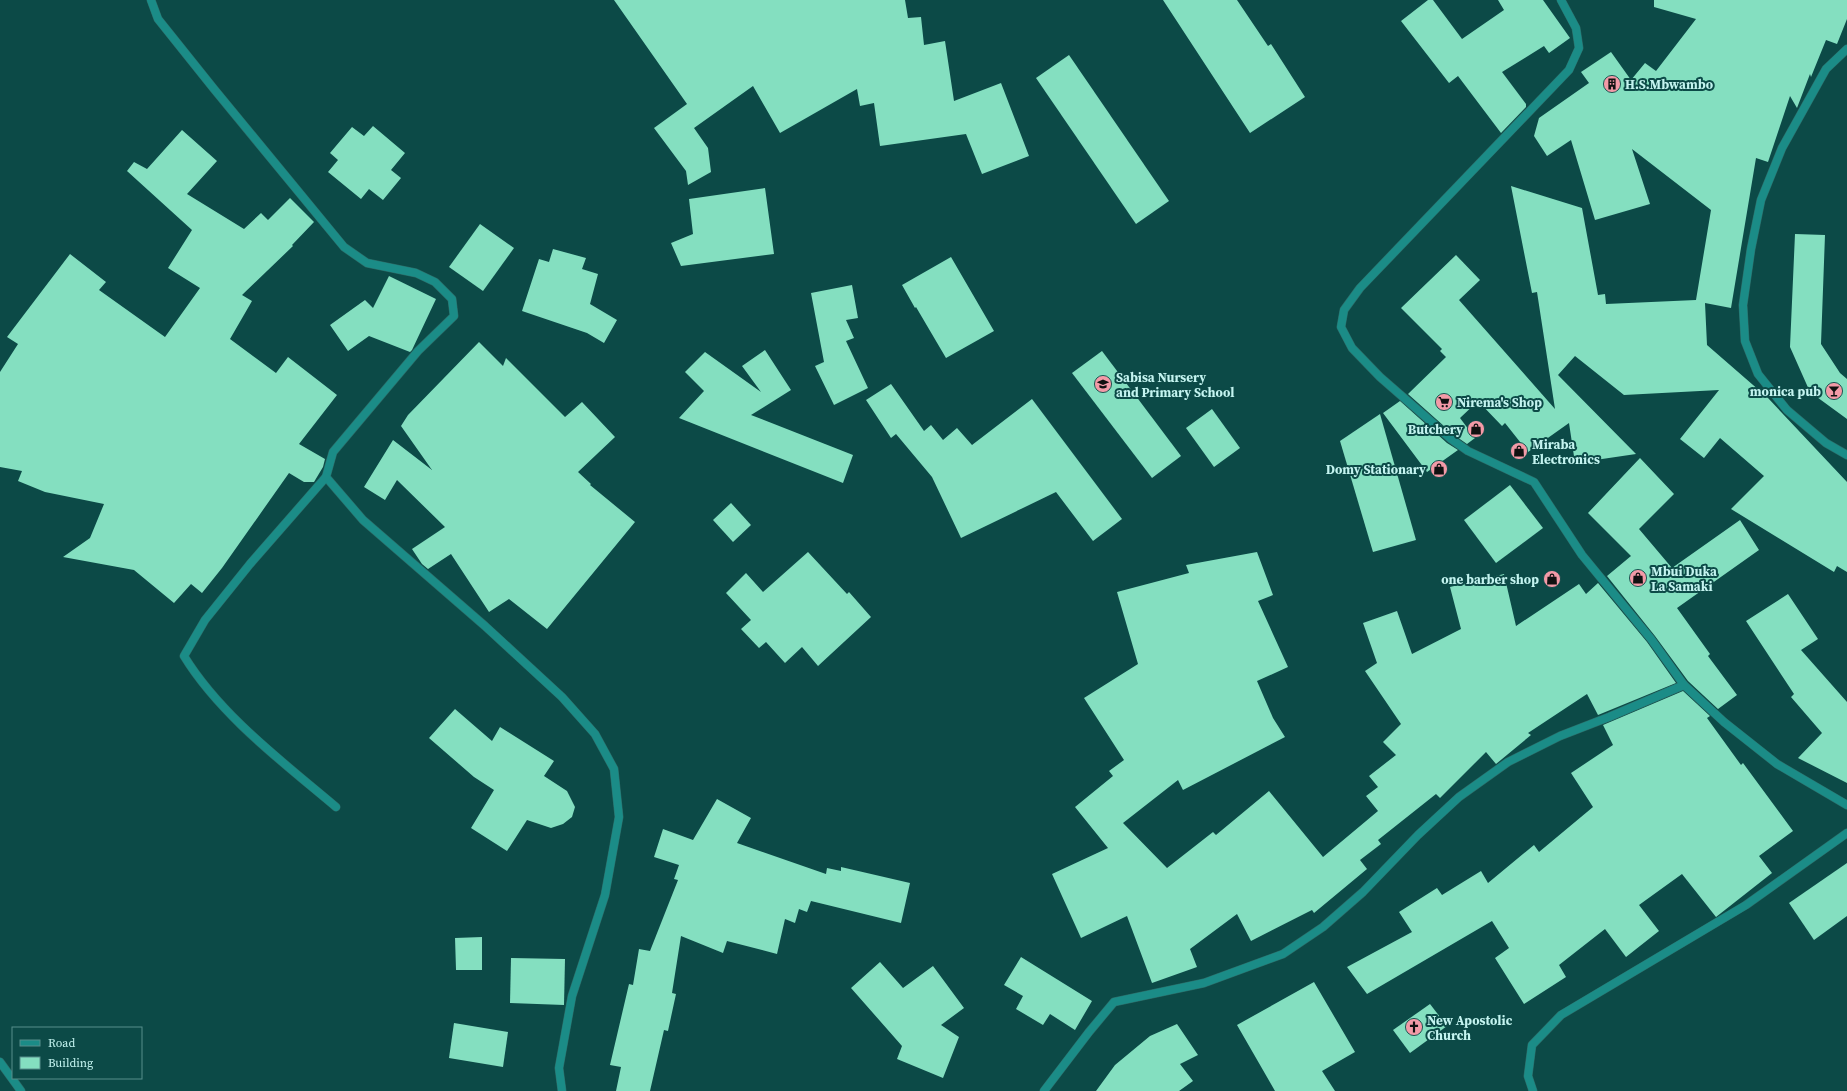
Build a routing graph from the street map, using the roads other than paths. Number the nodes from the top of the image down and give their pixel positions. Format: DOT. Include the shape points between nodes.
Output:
graph roads {
  1 [pos="151,0"];
  2 [pos="1561,0"];
  3 [pos="1847,49"];
  4 [pos="1847,455"];
  5 [pos="326,477"];
  6 [pos="1684,685"];
  7 [pos="1847,805"];
  8 [pos="336,807"];
  9 [pos="1847,833"];
  10 [pos="0,1062"];
  11 [pos="12,1079"];
  12 [pos="12,1079"];
  13 [pos="21,1091"];
  14 [pos="562,1091"];
  15 [pos="1044,1091"];
  16 [pos="1533,1091"];
  1 -- 5 [label="street" via="158,19 344,247 367,263 416,273 435,282 452,299 454,316 418,351 333,452"];
  2 -- 6 [label="street" via="1576,28 1579,48 1569,70 1360,288 1344,310 1341,327 1352,348 1380,377 1451,440 1468,451 1534,482 1582,555 1651,639"];
  3 -- 4 [label="street" via="1826,69 1782,148 1761,200 1743,305 1745,341 1758,374 1787,410 1826,443"];
  5 -- 8 [label="street" via="205,620 184,656 196,677 229,713"];
  5 -- 14 [label="street" via="363,520 562,697 595,734 614,769 618,817 605,895 572,996 559,1068"];
  6 -- 7 [label="street" via="1724,722 1777,764"];
  6 -- 15 [label="street" via="1560,736 1508,762 1459,797 1363,892 1323,927 1283,954 1204,983 1114,1002"];
  9 -- 16 [label="street" via="1746,905 1561,1015 1532,1045 1528,1076"];
  10 -- 12 [label="street"];
  11 -- 13 [label="street"];
}
